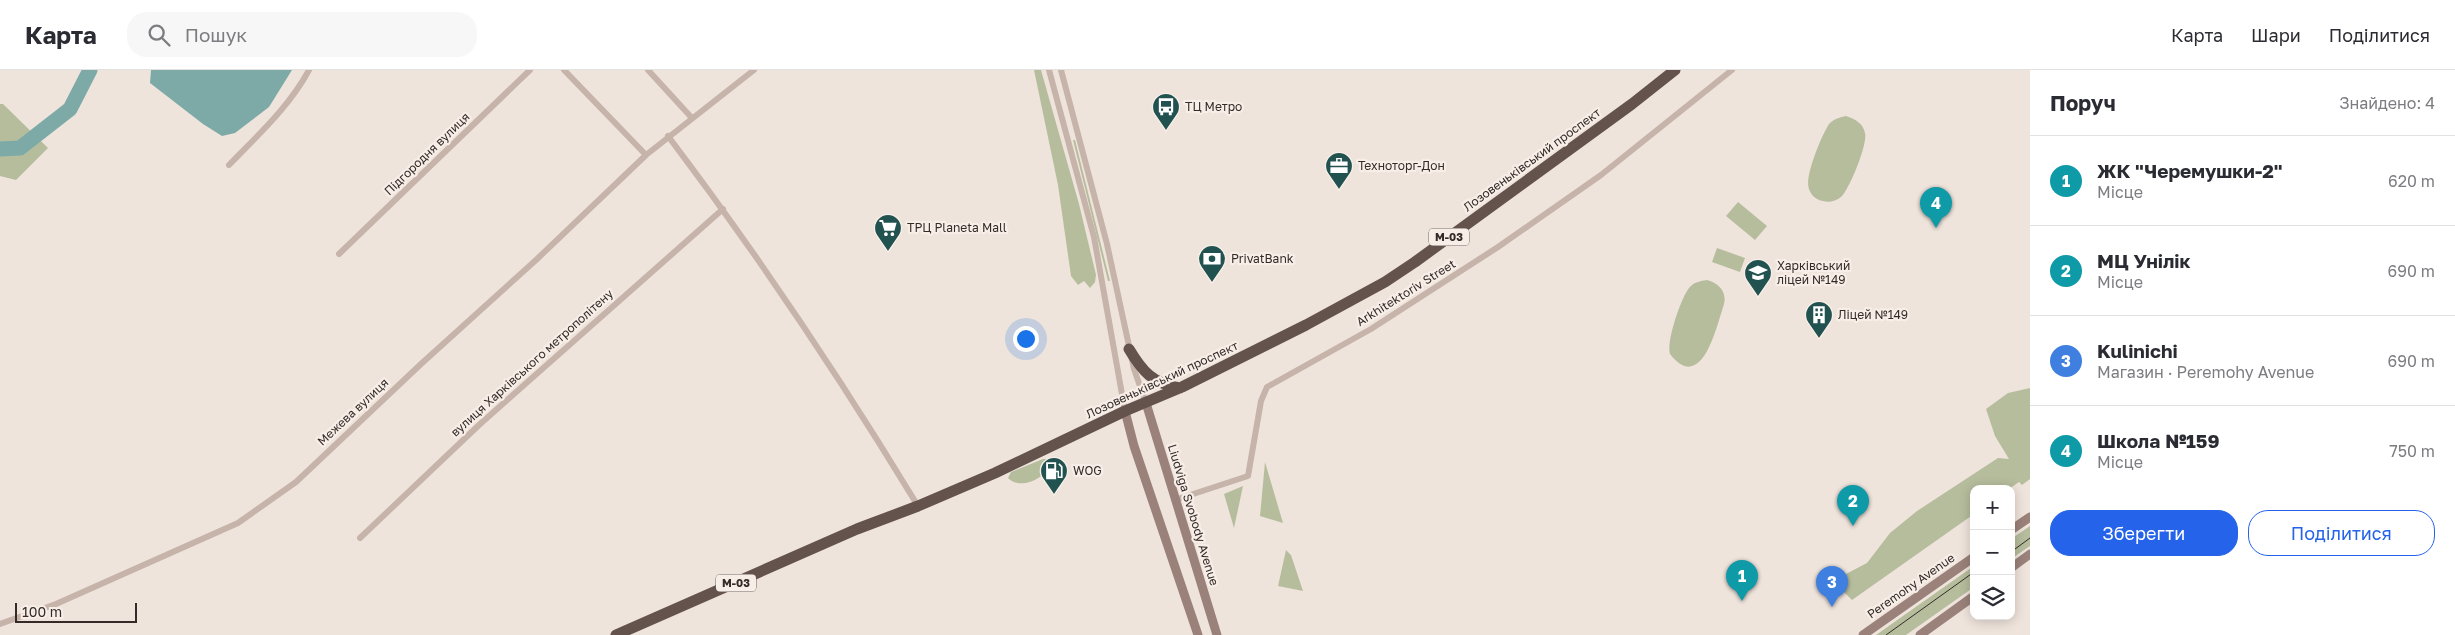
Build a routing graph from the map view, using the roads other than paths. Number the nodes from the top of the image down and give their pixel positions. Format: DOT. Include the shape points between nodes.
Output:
graph roads {
  1 [pos="309,70"];
  2 [pos="530,70"];
  3 [pos="564,70"];
  4 [pos="648,70"];
  5 [pos="754,70"];
  6 [pos="1049,70"];
  7 [pos="1061,70"];
  8 [pos="1675,70"];
  9 [pos="1732,70"];
  10 [pos="691,117"];
  11 [pos="668,136"];
  12 [pos="646,155"];
  13 [pos="229,165"];
  14 [pos="723,208"];
  15 [pos="339,254"];
  16 [pos="1118,300"];
  17 [pos="1106,304"];
  18 [pos="1129,349"];
  19 [pos="1180,388"];
  20 [pos="1146,403"];
  21 [pos="1125,412"];
  22 [pos="1175,500"];
  23 [pos="918,506"];
  24 [pos="2030,517"];
  25 [pos="2015,527"];
  26 [pos="360,538"];
  27 [pos="2030,554"];
  28 [pos="1970,560"];
  29 [pos="2015,565"];
  30 [pos="1970,599"];
  31 [pos="0,624"];
  32 [pos="1198,634"];
  33 [pos="616,635"];
  34 [pos="1217,635"];
  35 [pos="1863,635"];
  36 [pos="1920,635"];
  1 -- 13 [label="street" via="279,114"];
  2 -- 15 [label="street, Підгородня вулиця"];
  3 -- 12 [label="street"];
  4 -- 10 [label="street"];
  5 -- 10 [label="street, Межева вулиця"];
  6 -- 17 [label="street" via="1094,237"];
  7 -- 16 [label="street" via="1103,228"];
  8 -- 19 [label="highway, Лозовеньківський проспект / М-03" via="1385,282"];
  9 -- 22 [label="street, Arkhitektoriv Street" via="1600,175 1498,247 1371,329 1267,386 1261,401 1248,476"];
  10 -- 11 [label="street, Межева вулиця"];
  11 -- 12 [label="street, Межева вулиця"];
  11 -- 14 [label="street"];
  12 -- 31 [label="street, Межева вулиця" via="296,482 238,523 56,604"];
  14 -- 23 [label="street" via="864,417"];
  14 -- 26 [label="street, вулиця Харківського метрополітену" via="479,425"];
  16 -- 17 [label="street"];
  16 -- 18 [label="street"];
  17 -- 21 [label="street"];
  18 -- 19 [label="highway" via="1148,376 1163,385"];
  18 -- 20 [label="street"];
  19 -- 20 [label="highway, Лозовеньківський проспект / М-03"];
  20 -- 21 [label="highway, Лозовеньківський проспект / М-03"];
  20 -- 22 [label="main road, Liudviga Svobody Avenue"];
  21 -- 23 [label="highway, Лозовеньківський проспект / М-03"];
  21 -- 32 [label="main road"];
  22 -- 34 [label="main road, Liudviga Svobody Avenue"];
  23 -- 33 [label="highway, Лозовеньківський проспект / М-03" via="856,529"];
  24 -- 25 [label="main road"];
  27 -- 29 [label="main road"];
  28 -- 35 [label="main road, Peremohy Avenue"];
  30 -- 36 [label="main road"];
}
